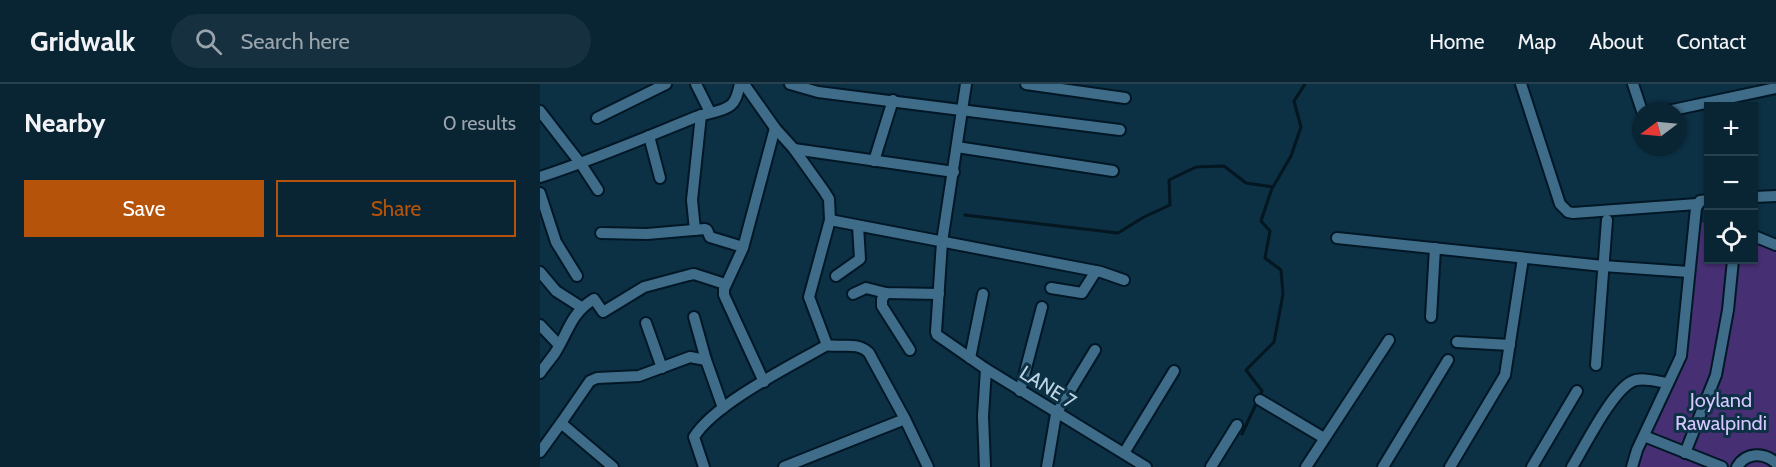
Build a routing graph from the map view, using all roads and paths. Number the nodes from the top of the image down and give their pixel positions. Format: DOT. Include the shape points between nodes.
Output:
graph roads {
  1 [pos="666,84"];
  2 [pos="696,84"];
  3 [pos="742,84"];
  4 [pos="789,84"];
  5 [pos="966,84"];
  6 [pos="1026,84"];
  7 [pos="1521,84"];
  8 [pos="1633,84"];
  9 [pos="1776,88"];
  10 [pos="1125,99"];
  11 [pos="892,100"];
  12 [pos="1639,102"];
  13 [pos="1686,107"];
  14 [pos="962,108"];
  15 [pos="540,111"];
  16 [pos="705,114"];
  17 [pos="597,118"];
  18 [pos="775,128"];
  19 [pos="1120,130"];
  20 [pos="649,136"];
  21 [pos="957,147"];
  22 [pos="794,149"];
  23 [pos="874,160"];
  24 [pos="581,164"];
  25 [pos="1113,171"];
  26 [pos="954,172"];
  27 [pos="540,177"];
  28 [pos="660,178"];
  29 [pos="598,190"];
  30 [pos="540,193"];
  31 [pos="1776,196"];
  32 [pos="1758,197"];
  33 [pos="1704,200"];
  34 [pos="1697,204"];
  35 [pos="830,220"];
  36 [pos="1607,220"];
  37 [pos="858,226"];
  38 [pos="695,230"];
  39 [pos="601,233"];
  40 [pos="1337,238"];
  41 [pos="1758,238"];
  42 [pos="942,242"];
  43 [pos="1776,245"];
  44 [pos="743,247"];
  45 [pos="1435,249"];
  46 [pos="1523,258"];
  47 [pos="1733,264"];
  48 [pos="1603,266"];
  49 [pos="1095,271"];
  50 [pos="540,272"];
  51 [pos="1689,272"];
  52 [pos="577,276"];
  53 [pos="837,276"];
  54 [pos="1124,280"];
  55 [pos="725,284"];
  56 [pos="1051,288"];
  57 [pos="886,293"];
  58 [pos="853,294"];
  59 [pos="939,294"];
  60 [pos="984,294"];
  61 [pos="1042,307"];
  62 [pos="581,308"];
  63 [pos="694,317"];
  64 [pos="1431,317"];
  65 [pos="646,324"];
  66 [pos="540,325"];
  67 [pos="1389,340"];
  68 [pos="1457,342"];
  69 [pos="559,345"];
  70 [pos="827,345"];
  71 [pos="1510,345"];
  72 [pos="910,350"];
  73 [pos="1095,351"];
  74 [pos="970,358"];
  75 [pos="706,360"];
  76 [pos="1448,360"];
  77 [pos="1596,365"];
  78 [pos="662,368"];
  79 [pos="986,369"];
  80 [pos="1174,371"];
  81 [pos="540,372"];
  82 [pos="764,382"];
  83 [pos="1668,383"];
  84 [pos="1020,391"];
  85 [pos="1576,391"];
  86 [pos="1260,400"];
  87 [pos="723,408"];
  88 [pos="1056,414"];
  89 [pos="905,419"];
  90 [pos="561,423"];
  91 [pos="1237,425"];
  92 [pos="1644,436"];
  93 [pos="1324,438"];
  94 [pos="540,452"];
  95 [pos="1124,453"];
  96 [pos="1685,453"];
  97 [pos="1776,463"];
  98 [pos="1139,466"];
  99 [pos="613,467"];
  100 [pos="704,467"];
  101 [pos="784,467"];
  102 [pos="928,467"];
  103 [pos="985,467"];
  104 [pos="1047,467"];
  105 [pos="1211,467"];
  106 [pos="1306,467"];
  107 [pos="1383,467"];
  108 [pos="1450,467"];
  109 [pos="1532,467"];
  110 [pos="1572,467"];
  111 [pos="1632,467"];
  112 [pos="1722,467"];
  113 [pos="1737,467"];
  1 -- 17 [label="street"];
  2 -- 16 [label="street"];
  3 -- 16 [label="street" via="731,105"];
  3 -- 18 [label="street"];
  4 -- 11 [label="street" via="818,92"];
  5 -- 14 [label="street"];
  6 -- 10 [label="street"];
  7 -- 34 [label="street" via="1560,204 1568,212"];
  8 -- 12 [label="street"];
  9 -- 13 [label="street"];
  11 -- 14 [label="street"];
  11 -- 23 [label="street"];
  14 -- 19 [label="street"];
  14 -- 21 [label="street"];
  15 -- 24 [label="street"];
  16 -- 20 [label="street"];
  16 -- 38 [label="street" via="692,200"];
  18 -- 22 [label="street"];
  18 -- 44 [label="street"];
  20 -- 24 [label="street"];
  20 -- 28 [label="street"];
  21 -- 25 [label="street"];
  21 -- 26 [label="street"];
  22 -- 23 [label="street"];
  22 -- 35 [label="street" via="829,199"];
  23 -- 26 [label="street"];
  24 -- 27 [label="street"];
  24 -- 29 [label="street"];
  26 -- 42 [label="street"];
  30 -- 52 [label="street" via="556,242"];
  31 -- 32 [label="street"];
  33 -- 34 [label="street"];
  34 -- 51 [label="street"];
  35 -- 37 [label="street"];
  35 -- 70 [label="street" via="809,297"];
  36 -- 48 [label="street"];
  37 -- 42 [label="street"];
  37 -- 53 [label="street" via="860,259"];
  38 -- 39 [label="street"];
  38 -- 44 [label="street" via="707,230 710,237"];
  40 -- 45 [label="street"];
  41 -- 43 [label="street"];
  42 -- 49 [label="street"];
  42 -- 59 [label="street"];
  44 -- 55 [label="street"];
  45 -- 46 [label="street"];
  45 -- 64 [label="street"];
  46 -- 48 [label="street"];
  46 -- 71 [label="street"];
  47 -- 96 [label="street" via="1716,375"];
  48 -- 51 [label="street"];
  48 -- 77 [label="street"];
  49 -- 54 [label="street"];
  49 -- 56 [label="street" via="1082,293"];
  50 -- 62 [label="street" via="556,291"];
  51 -- 83 [label="street" via="1681,356"];
  55 -- 62 [label="street" via="694,274 644,287 603,312 594,299"];
  55 -- 82 [label="street" via="724,294"];
  57 -- 58 [label="street" via="866,288"];
  57 -- 59 [label="street"];
  57 -- 72 [label="street" via="882,306"];
  59 -- 74 [label="street, LANE 7" via="936,332"];
  60 -- 74 [label="street"];
  61 -- 84 [label="street"];
  62 -- 69 [label="street"];
  63 -- 75 [label="street"];
  65 -- 78 [label="street"];
  66 -- 69 [label="street"];
  67 -- 93 [label="street"];
  68 -- 71 [label="street"];
  69 -- 81 [label="street"];
  70 -- 82 [label="street"];
  70 -- 89 [label="street" via="864,348"];
  71 -- 108 [label="street" via="1505,375"];
  73 -- 88 [label="street"];
  74 -- 79 [label="street, LANE 7"];
  75 -- 78 [label="street" via="690,357"];
  75 -- 87 [label="street"];
  76 -- 107 [label="street"];
  78 -- 90 [label="street" via="639,376 590,381"];
  79 -- 84 [label="street, LANE 7"];
  79 -- 103 [label="street"];
  80 -- 95 [label="street"];
  82 -- 87 [label="street"];
  83 -- 92 [label="street"];
  83 -- 110 [label="street" via="1632,381 1614,398"];
  84 -- 88 [label="street, LANE 7"];
  85 -- 109 [label="street"];
  86 -- 93 [label="street"];
  87 -- 100 [label="street" via="694,437"];
  88 -- 95 [label="street, LANE 7"];
  88 -- 104 [label="street"];
  89 -- 101 [label="street"];
  89 -- 102 [label="street"];
  90 -- 94 [label="street"];
  90 -- 99 [label="street"];
  91 -- 105 [label="street"];
  92 -- 96 [label="street"];
  92 -- 111 [label="street"];
  93 -- 106 [label="street"];
  95 -- 98 [label="street, LANE 7"];
  96 -- 112 [label="street"];
  97 -- 113 [label="street" via="1760,455 1749,456"];
}
